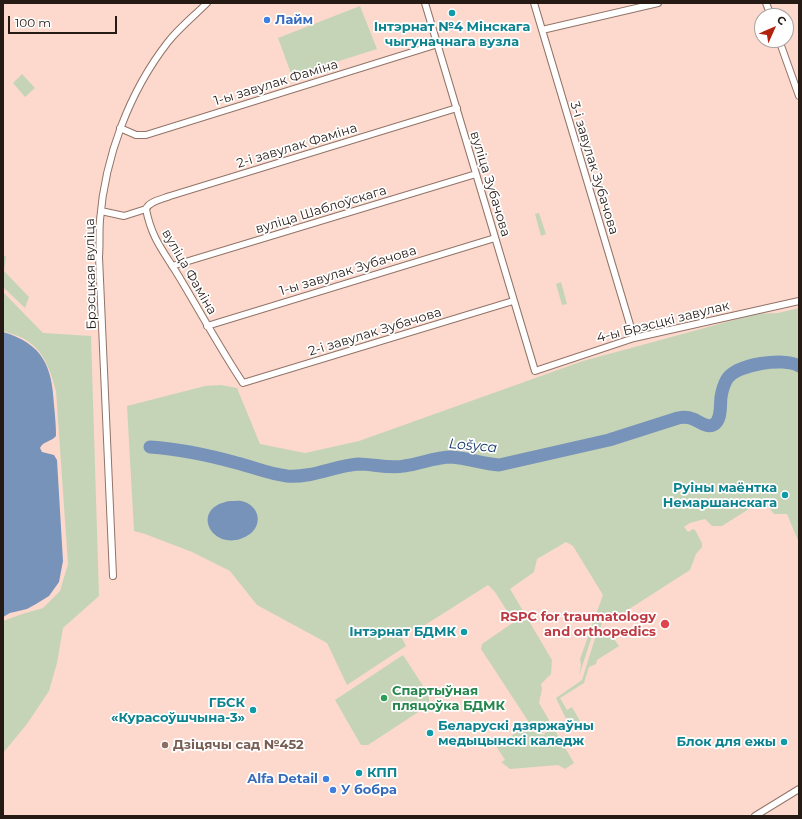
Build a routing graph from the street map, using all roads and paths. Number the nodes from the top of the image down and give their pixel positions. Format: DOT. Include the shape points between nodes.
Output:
graph roads {
  1 [pos="207,3"];
  2 [pos="425,3"];
  3 [pos="534,3"];
  4 [pos="658,3"];
  5 [pos="542,30"];
  6 [pos="438,44"];
  7 [pos="782,48"];
  8 [pos="799,96"];
  9 [pos="456,108"];
  10 [pos="120,128"];
  11 [pos="476,174"];
  12 [pos="146,209"];
  13 [pos="101,211"];
  14 [pos="495,238"];
  15 [pos="172,266"];
  16 [pos="513,301"];
  17 [pos="799,301"];
  18 [pos="207,326"];
  19 [pos="634,338"];
  20 [pos="535,371"];
  21 [pos="243,383"];
  22 [pos="113,576"];
  23 [pos="799,788"];
  24 [pos="755,816"];
  1 -- 10 [label="street, Брэсцкая вуліца" via="168,42 141,82"];
  2 -- 6 [label="street, вуліца Зубачова"];
  3 -- 5 [label="street, 3-і завулак Зубачова"];
  4 -- 5 [label="street"];
  5 -- 19 [label="street, 3-і завулак Зубачова"];
  6 -- 9 [label="street, вуліца Зубачова"];
  6 -- 10 [label="street, 1-ы завулак Фаміна" via="146,135"];
  7 -- 8 [label="street"];
  9 -- 11 [label="street, вуліца Зубачова"];
  9 -- 12 [label="street, 2-і завулак Фаміна" via="170,196 147,206"];
  10 -- 13 [label="street, Брэсцкая вуліца" via="105,184"];
  11 -- 14 [label="street, вуліца Зубачова"];
  11 -- 15 [label="street, вуліца Шаблоўскага"];
  12 -- 13 [label="street" via="124,216"];
  12 -- 15 [label="street, вуліца Фаміна" via="152,231"];
  13 -- 22 [label="street, Брэсцкая вуліца" via="99,257"];
  14 -- 16 [label="street, вуліца Зубачова"];
  14 -- 18 [label="street, 1-ы завулак Зубачова"];
  15 -- 18 [label="street, вуліца Фаміна"];
  16 -- 20 [label="street, вуліца Зубачова"];
  16 -- 21 [label="street, 2-і завулак Зубачова"];
  17 -- 19 [label="street, 4-ы Брэсцкі завулак"];
  18 -- 21 [label="street, вуліца Фаміна"];
  19 -- 20 [label="street, 4-ы Брэсцкі завулак"];
  23 -- 24 [label="street"];
}
